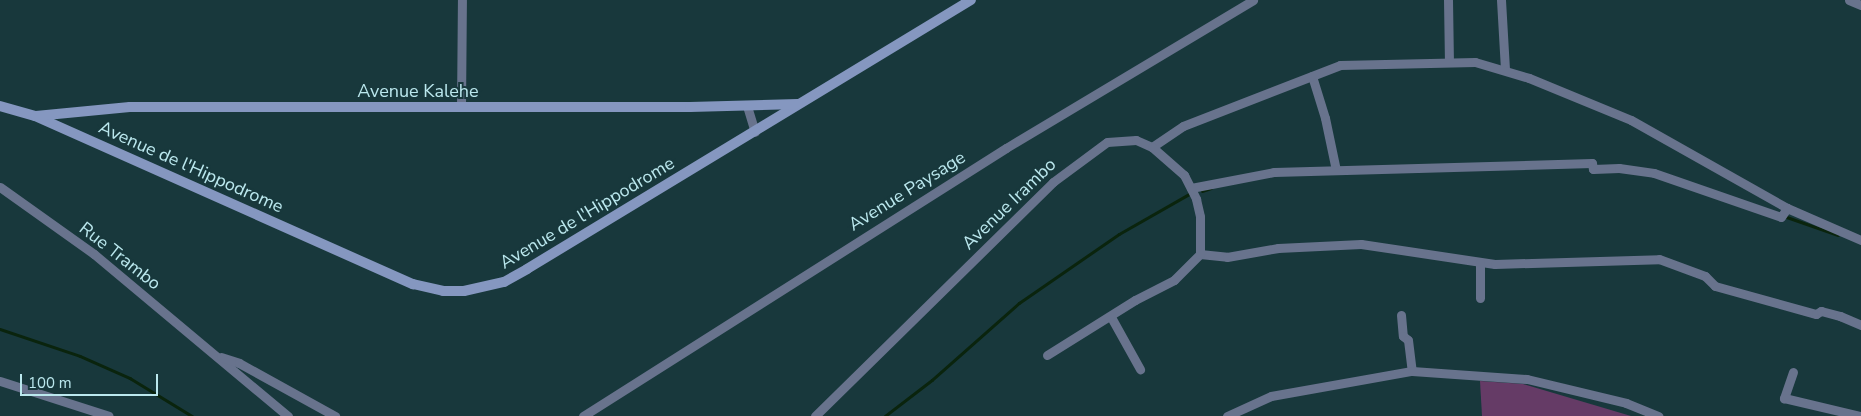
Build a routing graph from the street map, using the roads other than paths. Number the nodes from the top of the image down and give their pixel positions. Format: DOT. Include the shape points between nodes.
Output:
graph roads {
  1 [pos="462,0"];
  2 [pos="971,0"];
  3 [pos="1253,0"];
  4 [pos="1448,0"];
  5 [pos="1501,0"];
  6 [pos="1849,0"];
  7 [pos="1861,5"];
  8 [pos="1449,61"];
  9 [pos="1505,70"];
  10 [pos="1312,76"];
  11 [pos="802,103"];
  12 [pos="0,106"];
  13 [pos="747,106"];
  14 [pos="461,107"];
  15 [pos="35,116"];
  16 [pos="755,132"];
  17 [pos="1152,147"];
  18 [pos="1336,170"];
  19 [pos="0,187"];
  20 [pos="1191,188"];
  21 [pos="1787,208"];
  22 [pos="1861,240"];
  23 [pos="1200,254"];
  24 [pos="1480,263"];
  25 [pos="1480,298"];
  26 [pos="1401,315"];
  27 [pos="1111,317"];
  28 [pos="1861,325"];
  29 [pos="216,355"];
  30 [pos="1047,356"];
  31 [pos="1140,369"];
  32 [pos="1412,372"];
  33 [pos="1793,372"];
  34 [pos="0,380"];
  35 [pos="109,416"];
  36 [pos="288,416"];
  37 [pos="334,416"];
  38 [pos="583,416"];
  39 [pos="815,416"];
  40 [pos="1227,416"];
  41 [pos="1659,416"];
  42 [pos="1856,416"];
  1 -- 14 [label="street"];
  2 -- 11 [label="street, Avenue de l'Hippodrome"];
  3 -- 38 [label="street, Avenue Paysage" via="1006,148"];
  4 -- 8 [label="street"];
  5 -- 9 [label="street"];
  6 -- 7 [label="street"];
  8 -- 9 [label="street" via="1476,62"];
  8 -- 10 [label="street" via="1340,65"];
  9 -- 21 [label="street" via="1651,130"];
  10 -- 17 [label="street" via="1183,126"];
  10 -- 18 [label="street"];
  11 -- 13 [label="street, Avenue Kalehe"];
  11 -- 16 [label="street, Avenue de l'Hippodrome"];
  12 -- 15 [label="street, Avenue de l'Hippodrome"];
  13 -- 14 [label="street, Avenue Kalehe"];
  13 -- 16 [label="street"];
  14 -- 15 [label="street, Avenue Kalehe" via="130,108"];
  15 -- 16 [label="street, Avenue de l'Hippodrome" via="412,284 443,291 464,291 504,282"];
  17 -- 20 [label="street, Avenue Irambo" via="1170,160"];
  17 -- 39 [label="street, Avenue Irambo" via="1121,138 1093,150 1053,182"];
  18 -- 20 [label="street" via="1274,172"];
  18 -- 21 [label="street" via="1592,163 1592,169 1619,168 1654,173 1781,217"];
  19 -- 29 [label="street, Rue Trambo" via="94,254"];
  20 -- 23 [label="street, Avenue Irambo" via="1200,218"];
  21 -- 22 [label="street"];
  23 -- 24 [label="street" via="1227,258 1278,248 1361,244"];
  23 -- 27 [label="street" via="1174,280"];
  24 -- 25 [label="street"];
  24 -- 28 [label="street" via="1557,264 1659,258 1705,276 1715,286 1816,314 1821,311 1840,316"];
  26 -- 32 [label="street"];
  27 -- 30 [label="street"];
  27 -- 31 [label="street"];
  29 -- 36 [label="street, Rue Trambo"];
  29 -- 37 [label="street" via="239,362"];
  32 -- 40 [label="street" via="1271,396"];
  32 -- 41 [label="street" via="1527,379 1626,403"];
  33 -- 42 [label="street" via="1784,398"];
  34 -- 35 [label="street"];
}
